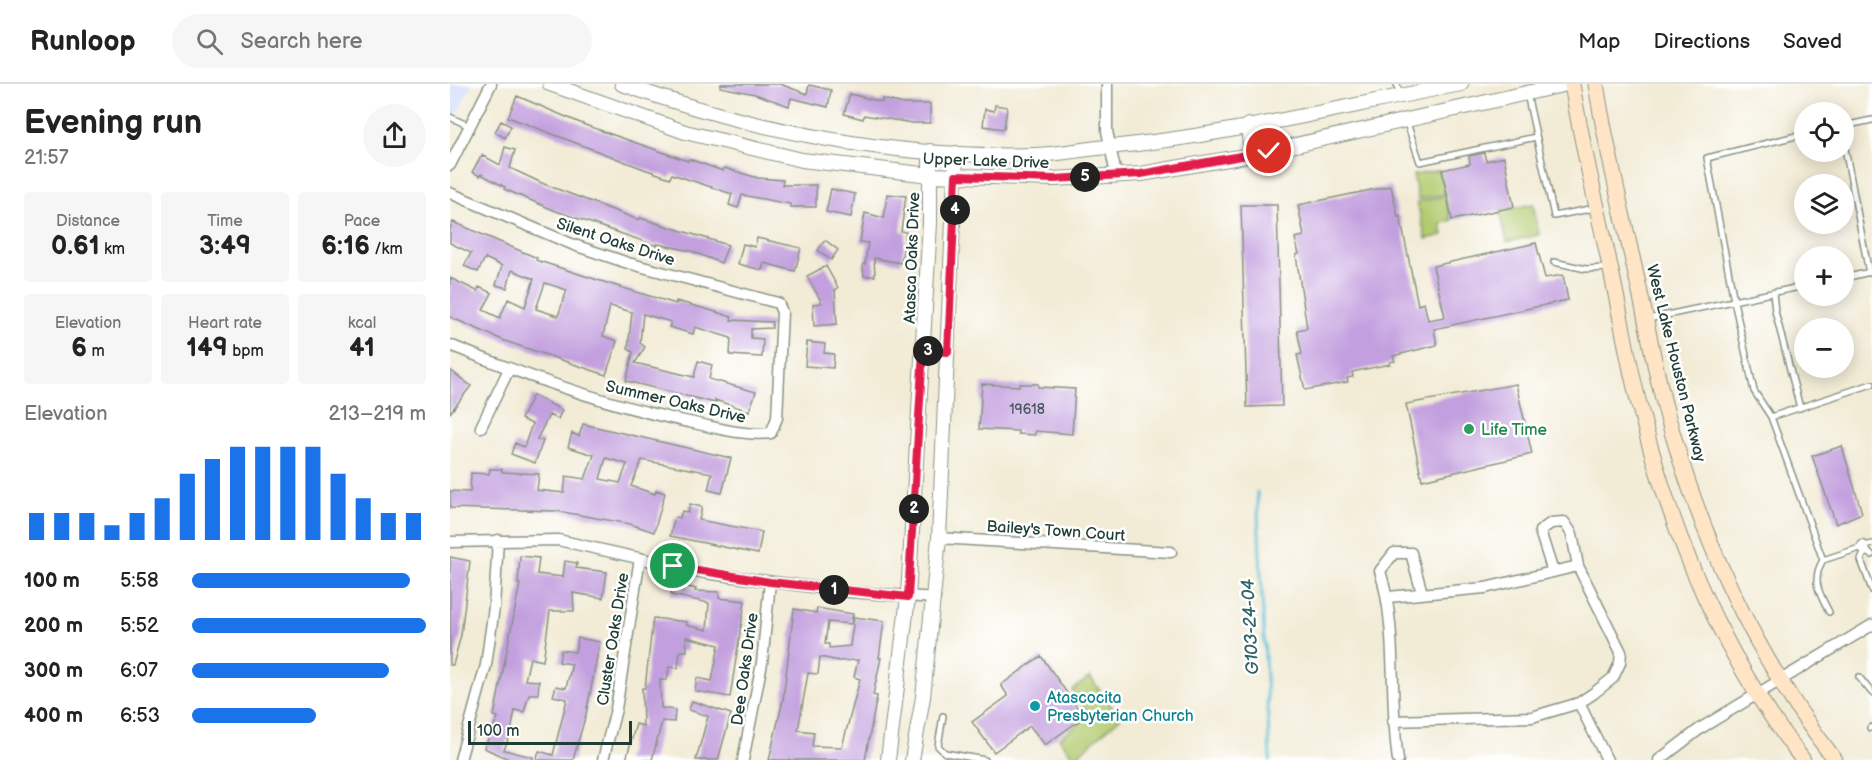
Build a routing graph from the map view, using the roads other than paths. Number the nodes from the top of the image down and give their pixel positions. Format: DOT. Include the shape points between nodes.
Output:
graph roads {
  1 [pos="491,84"];
  2 [pos="550,84"];
  3 [pos="622,84"];
  4 [pos="1107,84"];
  5 [pos="1461,84"];
  6 [pos="1567,84"];
  7 [pos="1572,84"];
  8 [pos="1596,84"];
  9 [pos="1398,90"];
  10 [pos="1527,92"];
  11 [pos="721,115"];
  12 [pos="450,117"];
  13 [pos="1406,118"];
  14 [pos="1872,120"];
  15 [pos="1854,124"];
  16 [pos="1248,125"];
  17 [pos="469,126"];
  18 [pos="1794,136"];
  19 [pos="1536,137"];
  20 [pos="714,140"];
  21 [pos="1111,146"];
  22 [pos="930,151"];
  23 [pos="956,153"];
  24 [pos="1251,154"];
  25 [pos="1848,162"];
  26 [pos="450,165"];
  27 [pos="930,175"];
  28 [pos="1116,175"];
  29 [pos="956,176"];
  30 [pos="450,193"];
  31 [pos="1597,208"];
  32 [pos="1554,262"];
  33 [pos="1634,263"];
  34 [pos="1610,268"];
  35 [pos="1870,272"];
  36 [pos="1854,276"];
  37 [pos="1794,288"];
  38 [pos="1773,293"];
  39 [pos="1734,301"];
  40 [pos="778,303"];
  41 [pos="1646,320"];
  42 [pos="450,345"];
  43 [pos="923,351"];
  44 [pos="948,352"];
  45 [pos="509,369"];
  46 [pos="1872,384"];
  47 [pos="1800,408"];
  48 [pos="1771,417"];
  49 [pos="481,427"];
  50 [pos="939,538"];
  51 [pos="498,540"];
  52 [pos="450,542"];
  53 [pos="1868,549"];
  54 [pos="1171,552"];
  55 [pos="640,558"];
  56 [pos="1823,560"];
  57 [pos="1578,566"];
  58 [pos="1553,572"];
  59 [pos="770,582"];
  60 [pos="1872,590"];
  61 [pos="1422,593"];
  62 [pos="908,597"];
  63 [pos="1388,597"];
  64 [pos="935,598"];
  65 [pos="1829,612"];
  66 [pos="1872,625"];
  67 [pos="1859,677"];
  68 [pos="1779,681"];
  69 [pos="1756,693"];
  70 [pos="1872,693"];
  71 [pos="1579,703"];
  72 [pos="943,716"];
  73 [pos="1393,721"];
  74 [pos="945,753"];
  75 [pos="460,760"];
  76 [pos="603,760"];
  77 [pos="743,760"];
  78 [pos="888,760"];
  79 [pos="912,760"];
  80 [pos="943,760"];
  81 [pos="985,760"];
  82 [pos="1398,760"];
  83 [pos="1607,760"];
  84 [pos="1659,760"];
  85 [pos="1803,760"];
  86 [pos="1835,760"];
  1 -- 17 [label="street"];
  2 -- 20 [label="street, Upper Lake Drive"];
  3 -- 11 [label="street, Upper Lake Drive"];
  4 -- 21 [label="street" via="1107,131"];
  5 -- 9 [label="street, Upper Lake Drive"];
  6 -- 10 [label="street, Upper Lake Drive"];
  7 -- 31 [label="main road"];
  8 -- 33 [label="main road, West Lake Houston Parkway"];
  9 -- 13 [label="street"];
  9 -- 16 [label="street, Upper Lake Drive"];
  10 -- 13 [label="street, Upper Lake Drive"];
  10 -- 19 [label="lane"];
  11 -- 20 [label="street"];
  11 -- 22 [label="street, Upper Lake Drive" via="818,137"];
  12 -- 17 [label="lane"];
  13 -- 19 [label="lane" via="1420,162"];
  13 -- 24 [label="street, Upper Lake Drive"];
  14 -- 15 [label="lane"];
  16 -- 21 [label="street, Upper Lake Drive" via="1137,146"];
  16 -- 24 [label="street"];
  17 -- 26 [label="street"];
  18 -- 39 [label="lane" via="1707,158"];
  19 -- 31 [label="lane" via="1554,216"];
  20 -- 27 [label="street, Upper Lake Drive" via="801,160"];
  21 -- 23 [label="street, Upper Lake Drive" via="1036,154"];
  21 -- 28 [label="street"];
  22 -- 23 [label="street, Upper Lake Drive"];
  22 -- 27 [label="street, Atasca Oaks Drive"];
  23 -- 29 [label="street"];
  24 -- 28 [label="street, Upper Lake Drive"];
  25 -- 35 [label="lane"];
  27 -- 29 [label="street, Upper Lake Drive"];
  27 -- 43 [label="street, Atasca Oaks Drive"];
  28 -- 29 [label="street, Upper Lake Drive" via="1054,179"];
  29 -- 44 [label="street"];
  30 -- 40 [label="street, Silent Oaks Drive" via="574,245"];
  31 -- 34 [label="main road"];
  32 -- 34 [label="lane" via="1587,269"];
  33 -- 34 [label="main road"];
  33 -- 41 [label="main road, West Lake Houston Parkway"];
  34 -- 69 [label="main road" via="1640,408 1673,518 1706,599"];
  35 -- 36 [label="lane"];
  37 -- 38 [label="lane"];
  38 -- 39 [label="lane"];
  38 -- 47 [label="lane"];
  39 -- 41 [label="lane"];
  39 -- 48 [label="lane" via="1754,391"];
  40 -- 45 [label="street, Summer Oaks Drive" via="782,312 777,418 771,433 755,435 667,417"];
  41 -- 68 [label="main road, West Lake Houston Parkway" via="1664,401 1689,485 1726,580"];
  42 -- 45 [label="street, Summer Oaks Drive"];
  43 -- 44 [label="street"];
  43 -- 62 [label="street, Atasca Oaks Drive"];
  44 -- 50 [label="street"];
  45 -- 49 [label="street"];
  46 -- 47 [label="lane"];
  47 -- 48 [label="lane"];
  48 -- 56 [label="lane"];
  50 -- 54 [label="street, Bailey's Town Court"];
  50 -- 64 [label="street"];
  51 -- 52 [label="street"];
  51 -- 55 [label="street" via="558,540"];
  51 -- 75 [label="street" via="486,665"];
  53 -- 56 [label="lane"];
  53 -- 60 [label="lane" via="1861,560"];
  55 -- 59 [label="street"];
  55 -- 76 [label="street, Cluster Oaks Drive" via="616,709"];
  56 -- 65 [label="lane" via="1816,571 1816,587"];
  57 -- 58 [label="street"];
  57 -- 58 [label="street" via="1572,534 1564,522 1551,522 1540,531"];
  57 -- 71 [label="street" via="1622,652 1613,678"];
  58 -- 61 [label="street" via="1485,588"];
  59 -- 62 [label="street"];
  59 -- 77 [label="street, Dee Oaks Drive" via="760,674"];
  61 -- 63 [label="street"];
  61 -- 63 [label="street" via="1411,553 1394,553 1380,571"];
  62 -- 64 [label="street"];
  62 -- 78 [label="street, Atasca Oaks Drive"];
  63 -- 73 [label="street"];
  64 -- 79 [label="street"];
  66 -- 68 [label="street"];
  67 -- 70 [label="lane"];
  68 -- 69 [label="street"];
  68 -- 86 [label="main road, West Lake Houston Parkway"];
  69 -- 84 [label="street"];
  69 -- 85 [label="main road"];
  71 -- 73 [label="street" via="1532,717"];
  71 -- 83 [label="street"];
  72 -- 74 [label="lane" via="937,740"];
  73 -- 82 [label="street"];
  74 -- 80 [label="lane"];
  74 -- 81 [label="lane"];
}
